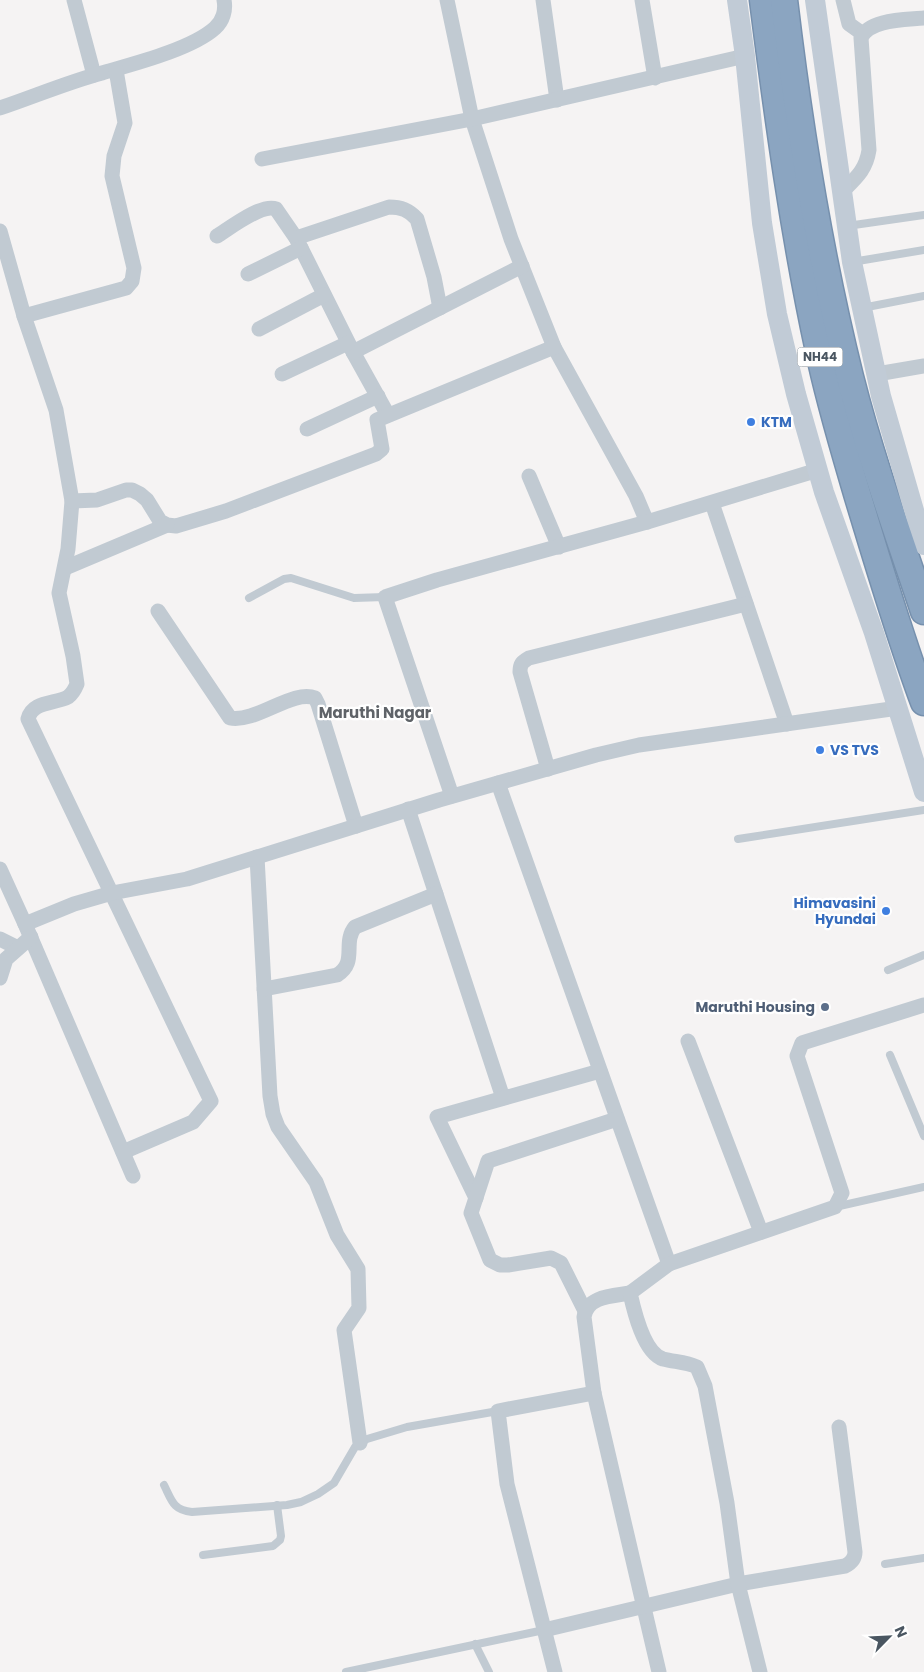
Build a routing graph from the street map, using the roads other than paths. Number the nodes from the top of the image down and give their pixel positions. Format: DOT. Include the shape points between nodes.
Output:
graph roads {
  1 [pos="74,0"];
  2 [pos="224,0"];
  3 [pos="446,0"];
  4 [pos="543,0"];
  5 [pos="642,0"];
  6 [pos="737,0"];
  7 [pos="763,0"];
  8 [pos="784,0"];
  9 [pos="815,0"];
  10 [pos="842,0"];
  11 [pos="924,18"];
  12 [pos="863,34"];
  13 [pos="745,56"];
  14 [pos="116,70"];
  15 [pos="94,75"];
  16 [pos="655,78"];
  17 [pos="557,100"];
  18 [pos="0,108"];
  19 [pos="472,119"];
  20 [pos="262,159"];
  21 [pos="842,192"];
  22 [pos="924,216"];
  23 [pos="847,226"];
  24 [pos="217,236"];
  25 [pos="1,241"];
  26 [pos="298,243"];
  27 [pos="924,250"];
  28 [pos="852,262"];
  29 [pos="522,266"];
  30 [pos="248,274"];
  31 [pos="324,295"];
  32 [pos="924,296"];
  33 [pos="440,308"];
  34 [pos="862,308"];
  35 [pos="24,316"];
  36 [pos="260,330"];
  37 [pos="554,346"];
  38 [pos="350,347"];
  39 [pos="924,366"];
  40 [pos="282,374"];
  41 [pos="877,374"];
  42 [pos="378,396"];
  43 [pos="388,415"];
  44 [pos="307,430"];
  45 [pos="818,470"];
  46 [pos="528,476"];
  47 [pos="72,501"];
  48 [pos="712,502"];
  49 [pos="648,522"];
  50 [pos="167,525"];
  51 [pos="924,545"];
  52 [pos="559,547"];
  53 [pos="65,568"];
  54 [pos="385,597"];
  55 [pos="249,598"];
  56 [pos="746,604"];
  57 [pos="158,611"];
  58 [pos="924,611"];
  59 [pos="924,702"];
  60 [pos="898,708"];
  61 [pos="787,724"];
  62 [pos="548,769"];
  63 [pos="498,783"];
  64 [pos="924,792"];
  65 [pos="452,796"];
  66 [pos="408,810"];
  67 [pos="924,810"];
  68 [pos="356,826"];
  69 [pos="738,839"];
  70 [pos="257,857"];
  71 [pos="0,869"];
  72 [pos="112,893"];
  73 [pos="436,894"];
  74 [pos="28,930"];
  75 [pos="0,939"];
  76 [pos="18,948"];
  77 [pos="924,955"];
  78 [pos="888,970"];
  79 [pos="0,978"];
  80 [pos="264,989"];
  81 [pos="924,1005"];
  82 [pos="688,1041"];
  83 [pos="890,1055"];
  84 [pos="600,1071"];
  85 [pos="503,1098"];
  86 [pos="617,1119"];
  87 [pos="924,1136"];
  88 [pos="123,1152"];
  89 [pos="134,1176"];
  90 [pos="924,1187"];
  91 [pos="476,1198"];
  92 [pos="835,1207"];
  93 [pos="761,1232"];
  94 [pos="669,1264"];
  95 [pos="630,1293"];
  96 [pos="585,1311"];
  97 [pos="594,1393"];
  98 [pos="498,1411"];
  99 [pos="839,1426"];
  100 [pos="360,1443"];
  101 [pos="164,1485"];
  102 [pos="276,1505"];
  103 [pos="203,1555"];
  104 [pos="924,1558"];
  105 [pos="885,1564"];
  106 [pos="738,1584"];
  107 [pos="644,1606"];
  108 [pos="544,1630"];
  109 [pos="475,1644"];
  110 [pos="346,1672"];
  111 [pos="489,1672"];
  112 [pos="555,1672"];
  113 [pos="659,1672"];
  114 [pos="760,1672"];
  1 -- 15 [label="street"];
  2 -- 14 [label="street" via="223,17 216,28 196,41"];
  3 -- 19 [label="street"];
  4 -- 17 [label="street"];
  5 -- 16 [label="street"];
  6 -- 13 [label="street"];
  7 -- 59 [label="highway, NH44" via="798,246 819,353 881,574"];
  8 -- 58 [label="highway, NH44" via="806,162 848,368 877,471"];
  9 -- 21 [label="street"];
  10 -- 12 [label="street" via="849,24"];
  11 -- 12 [label="street" via="875,25"];
  12 -- 21 [label="street" via="869,150 867,162 860,173"];
  13 -- 16 [label="street"];
  13 -- 45 [label="street" via="762,223 774,296 796,394"];
  14 -- 15 [label="street"];
  14 -- 35 [label="street" via="125,123 114,156 112,176 134,268 132,281 126,288"];
  15 -- 18 [label="street"];
  16 -- 17 [label="street"];
  17 -- 19 [label="street"];
  19 -- 20 [label="street"];
  19 -- 29 [label="street"];
  21 -- 23 [label="street"];
  22 -- 23 [label="lane"];
  23 -- 28 [label="street"];
  24 -- 26 [label="street" via="260,210 271,207 276,208"];
  25 -- 35 [label="street"];
  26 -- 30 [label="street"];
  26 -- 31 [label="street"];
  26 -- 33 [label="street" via="389,207 404,209 417,219"];
  27 -- 28 [label="lane"];
  28 -- 34 [label="street"];
  29 -- 33 [label="street"];
  29 -- 37 [label="street"];
  31 -- 36 [label="street"];
  31 -- 38 [label="street"];
  32 -- 34 [label="lane"];
  33 -- 38 [label="street"];
  34 -- 41 [label="street"];
  35 -- 47 [label="street" via="56,410"];
  37 -- 43 [label="street"];
  37 -- 49 [label="street"];
  38 -- 40 [label="street"];
  38 -- 42 [label="street"];
  39 -- 41 [label="street"];
  41 -- 51 [label="street"];
  42 -- 43 [label="street"];
  42 -- 44 [label="street"];
  43 -- 50 [label="street" via="377,420 382,449 376,454 226,511 176,526"];
  45 -- 48 [label="street"];
  45 -- 60 [label="street"];
  46 -- 52 [label="street"];
  47 -- 50 [label="street" via="97,500 132,490 147,500 156,517"];
  47 -- 53 [label="street"];
  48 -- 49 [label="street"];
  48 -- 56 [label="street"];
  49 -- 52 [label="street"];
  50 -- 53 [label="street"];
  52 -- 54 [label="street"];
  53 -- 72 [label="street" via="60,593 77,684 68,696 38,706 28,719"];
  54 -- 55 [label="lane" via="354,598 291,578"];
  54 -- 65 [label="street"];
  56 -- 61 [label="street"];
  56 -- 62 [label="street" via="523,661 520,672"];
  57 -- 68 [label="street" via="230,718 245,718 302,696 315,698"];
  60 -- 61 [label="street"];
  60 -- 64 [label="street"];
  61 -- 62 [label="street" via="639,745"];
  62 -- 63 [label="street"];
  63 -- 65 [label="street"];
  63 -- 84 [label="street"];
  65 -- 66 [label="street"];
  66 -- 68 [label="street"];
  66 -- 73 [label="street"];
  67 -- 69 [label="lane"];
  68 -- 70 [label="street"];
  70 -- 72 [label="street" via="187,879"];
  70 -- 80 [label="street"];
  71 -- 74 [label="street"];
  72 -- 74 [label="street" via="74,904"];
  72 -- 88 [label="street" via="211,1101 193,1122"];
  73 -- 80 [label="street" via="355,927 350,937 348,964 337,975"];
  73 -- 85 [label="street"];
  74 -- 76 [label="street"];
  74 -- 88 [label="street"];
  75 -- 76 [label="street"];
  76 -- 79 [label="street" via="6,958"];
  77 -- 78 [label="lane"];
  80 -- 100 [label="street" via="273,1114 278,1127 316,1182 337,1235 358,1269 359,1308 344,1330"];
  81 -- 92 [label="street" via="802,1044 797,1056 842,1193"];
  82 -- 93 [label="street"];
  83 -- 87 [label="lane"];
  84 -- 85 [label="street"];
  84 -- 86 [label="street"];
  85 -- 91 [label="street" via="437,1117"];
  86 -- 91 [label="street" via="488,1161"];
  86 -- 94 [label="street"];
  88 -- 89 [label="street"];
  90 -- 92 [label="lane"];
  91 -- 96 [label="street" via="471,1213 490,1260 500,1265 556,1260"];
  92 -- 93 [label="street"];
  93 -- 94 [label="street"];
  94 -- 95 [label="street"];
  95 -- 96 [label="street" via="592,1302"];
  95 -- 106 [label="street" via="653,1354 697,1367 705,1386"];
  96 -- 97 [label="street"];
  97 -- 98 [label="street"];
  97 -- 107 [label="street"];
  98 -- 100 [label="lane" via="407,1427"];
  98 -- 108 [label="street" via="507,1484"];
  99 -- 106 [label="street" via="854,1559 845,1566"];
  100 -- 102 [label="lane" via="334,1483 301,1502"];
  101 -- 102 [label="lane" via="176,1507 182,1511"];
  102 -- 103 [label="lane" via="281,1536 273,1546"];
  104 -- 105 [label="lane"];
  106 -- 107 [label="street"];
  106 -- 114 [label="street"];
  107 -- 108 [label="street"];
  107 -- 113 [label="street"];
  108 -- 109 [label="lane"];
  108 -- 112 [label="street"];
  109 -- 110 [label="lane"];
  109 -- 111 [label="lane"];
}
